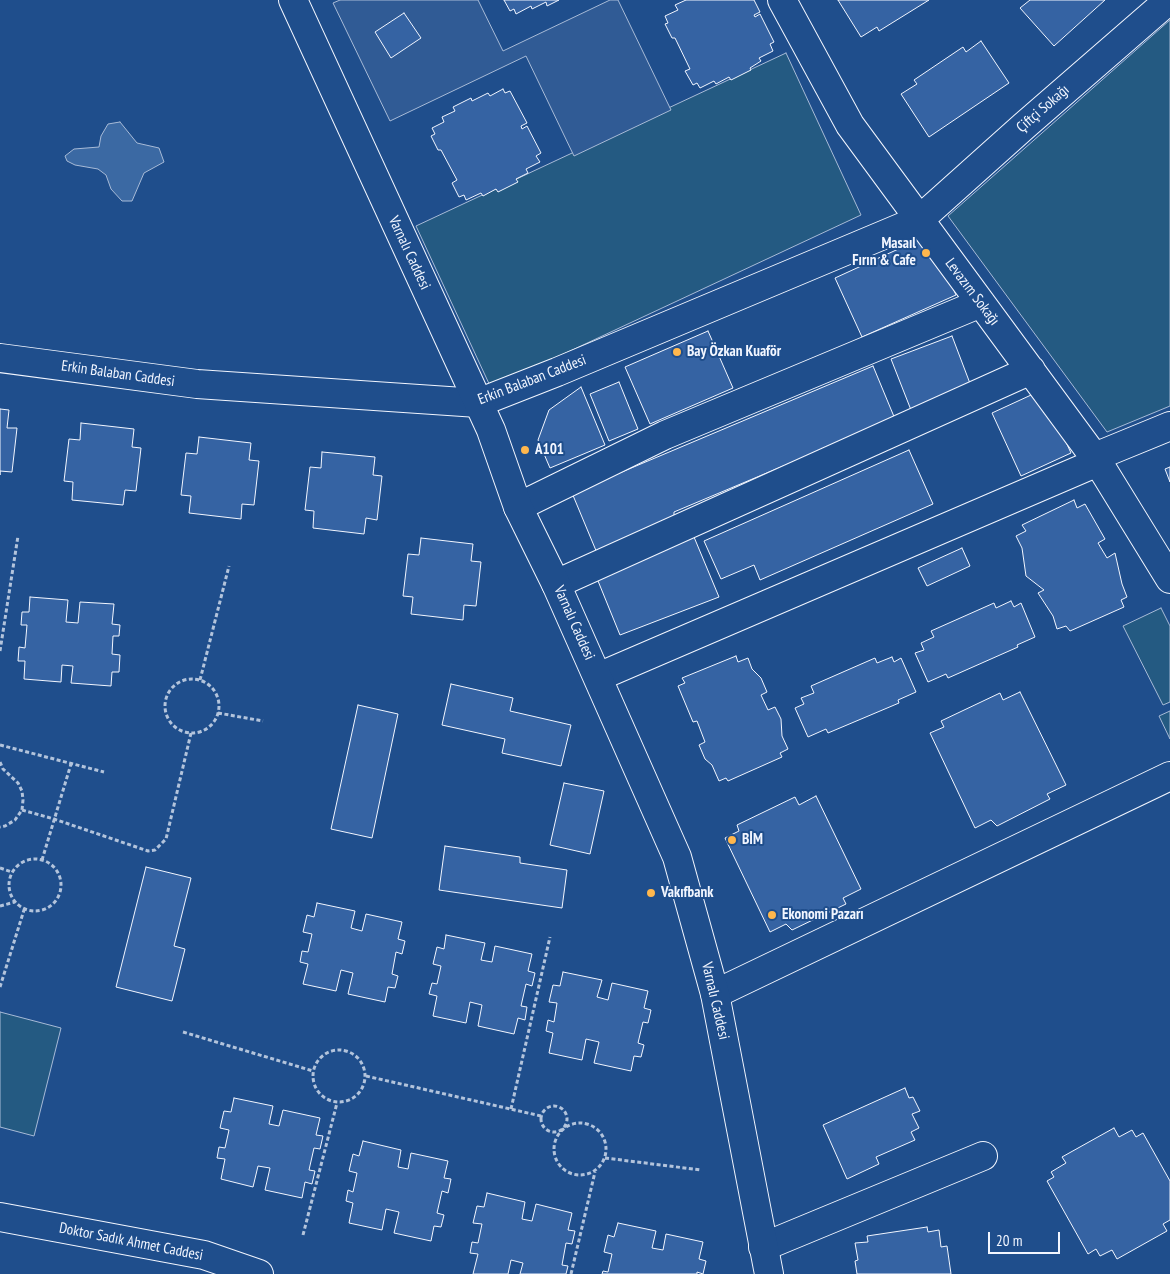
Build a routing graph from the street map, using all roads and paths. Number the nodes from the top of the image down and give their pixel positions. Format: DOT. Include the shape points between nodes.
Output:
graph roads {
  1 [pos="293,0"];
  2 [pos="782,0"];
  3 [pos="1170,0"];
  4 [pos="919,220"];
  5 [pos="981,303"];
  6 [pos="0,358"];
  7 [pos="1031,370"];
  8 [pos="478,403"];
  9 [pos="1170,426"];
  10 [pos="1098,459"];
  11 [pos="518,506"];
  12 [pos="18,536"];
  13 [pos="229,566"];
  14 [pos="1170,579"];
  15 [pos="556,584"];
  16 [pos="0,651"];
  17 [pos="598,676"];
  18 [pos="200,680"];
  19 [pos="218,713"];
  20 [pos="262,721"];
  21 [pos="191,733"];
  22 [pos="0,745"];
  23 [pos="0,762"];
  24 [pos="71,764"];
  25 [pos="104,772"];
  26 [pos="1170,776"];
  27 [pos="22,810"];
  28 [pos="54,819"];
  29 [pos="0,828"];
  30 [pos="42,860"];
  31 [pos="0,868"];
  32 [pos="12,872"];
  33 [pos="15,902"];
  34 [pos="0,906"];
  35 [pos="24,910"];
  36 [pos="550,937"];
  37 [pos="0,987"];
  38 [pos="715,994"];
  39 [pos="183,1032"];
  40 [pos="313,1071"];
  41 [pos="366,1076"];
  42 [pos="337,1102"];
  43 [pos="511,1109"];
  44 [pos="541,1116"];
  45 [pos="562,1129"];
  46 [pos="983,1156"];
  47 [pos="606,1158"];
  48 [pos="701,1170"];
  49 [pos="595,1172"];
  50 [pos="0,1217"];
  51 [pos="303,1234"];
  52 [pos="764,1247"];
  53 [pos="259,1274"];
  54 [pos="571,1274"];
  55 [pos="770,1274"];
  1 -- 8 [label="street, Varnalı Caddesi"];
  2 -- 4 [label="street, Levazım Sokağı" via="850,125"];
  3 -- 4 [label="street, Çiftçi Sokağı"];
  4 -- 5 [label="street, Levazım Sokağı"];
  4 -- 8 [label="street, Erkin Balaban Caddesi"];
  5 -- 7 [label="street, Levazım Sokağı"];
  5 -- 11 [label="street" via="665,435"];
  6 -- 8 [label="street, Erkin Balaban Caddesi" via="197,384"];
  7 -- 10 [label="street, Levazım Sokağı"];
  7 -- 15 [label="street"];
  8 -- 11 [label="street, Varnalı Caddesi"];
  9 -- 10 [label="street"];
  10 -- 14 [label="street, Levazım Sokağı"];
  10 -- 17 [label="street"];
  11 -- 15 [label="street, Varnalı Caddesi"];
  12 -- 16 [label="path"];
  13 -- 18 [label="path"];
  15 -- 17 [label="street, Varnalı Caddesi"];
  17 -- 38 [label="street, Varnalı Caddesi" via="677,857"];
  18 -- 19 [label="path" via="213,689 219,704"];
  18 -- 21 [label="path" via="182,681 174,686 166,701 166,710 174,726"];
  19 -- 20 [label="path"];
  19 -- 21 [label="path" via="208,727"];
  21 -- 28 [label="path" via="166,840 155,850 148,851"];
  22 -- 24 [label="path"];
  23 -- 27 [label="path" via="22,791"];
  24 -- 25 [label="path"];
  24 -- 28 [label="path"];
  26 -- 38 [label="street"];
  27 -- 28 [label="path"];
  27 -- 29 [label="path" via="15,820"];
  28 -- 30 [label="path"];
  30 -- 32 [label="path" via="24,861"];
  30 -- 35 [label="path" via="56,869 62,885 60,894 50,908 33,912"];
  31 -- 32 [label="path"];
  32 -- 33 [label="path" via="8,881 11,898"];
  33 -- 34 [label="path"];
  33 -- 35 [label="path"];
  35 -- 37 [label="path"];
  36 -- 43 [label="path"];
  38 -- 52 [label="street, Varnalı Caddesi"];
  39 -- 40 [label="path"];
  40 -- 41 [label="path" via="322,1056 337,1049 354,1054 364,1067"];
  40 -- 42 [label="path" via="319,1093"];
  41 -- 42 [label="path" via="354,1098"];
  41 -- 43 [label="path"];
  42 -- 51 [label="path"];
  43 -- 44 [label="path"];
  44 -- 45 [label="path" via="542,1124 548,1130 556,1132"];
  44 -- 45 [label="path" via="550,1106 562,1108 567,1120"];
  45 -- 47 [label="path" via="578,1123 595,1127 606,1141"];
  45 -- 49 [label="path" via="554,1145 560,1166 578,1176"];
  46 -- 52 [label="street"];
  47 -- 48 [label="path"];
  47 -- 49 [label="path"];
  49 -- 54 [label="path"];
  50 -- 53 [label="street, Doktor Sadık Ahmet Caddesi" via="204,1254"];
  52 -- 55 [label="street, Varnalı Caddesi"];
}
